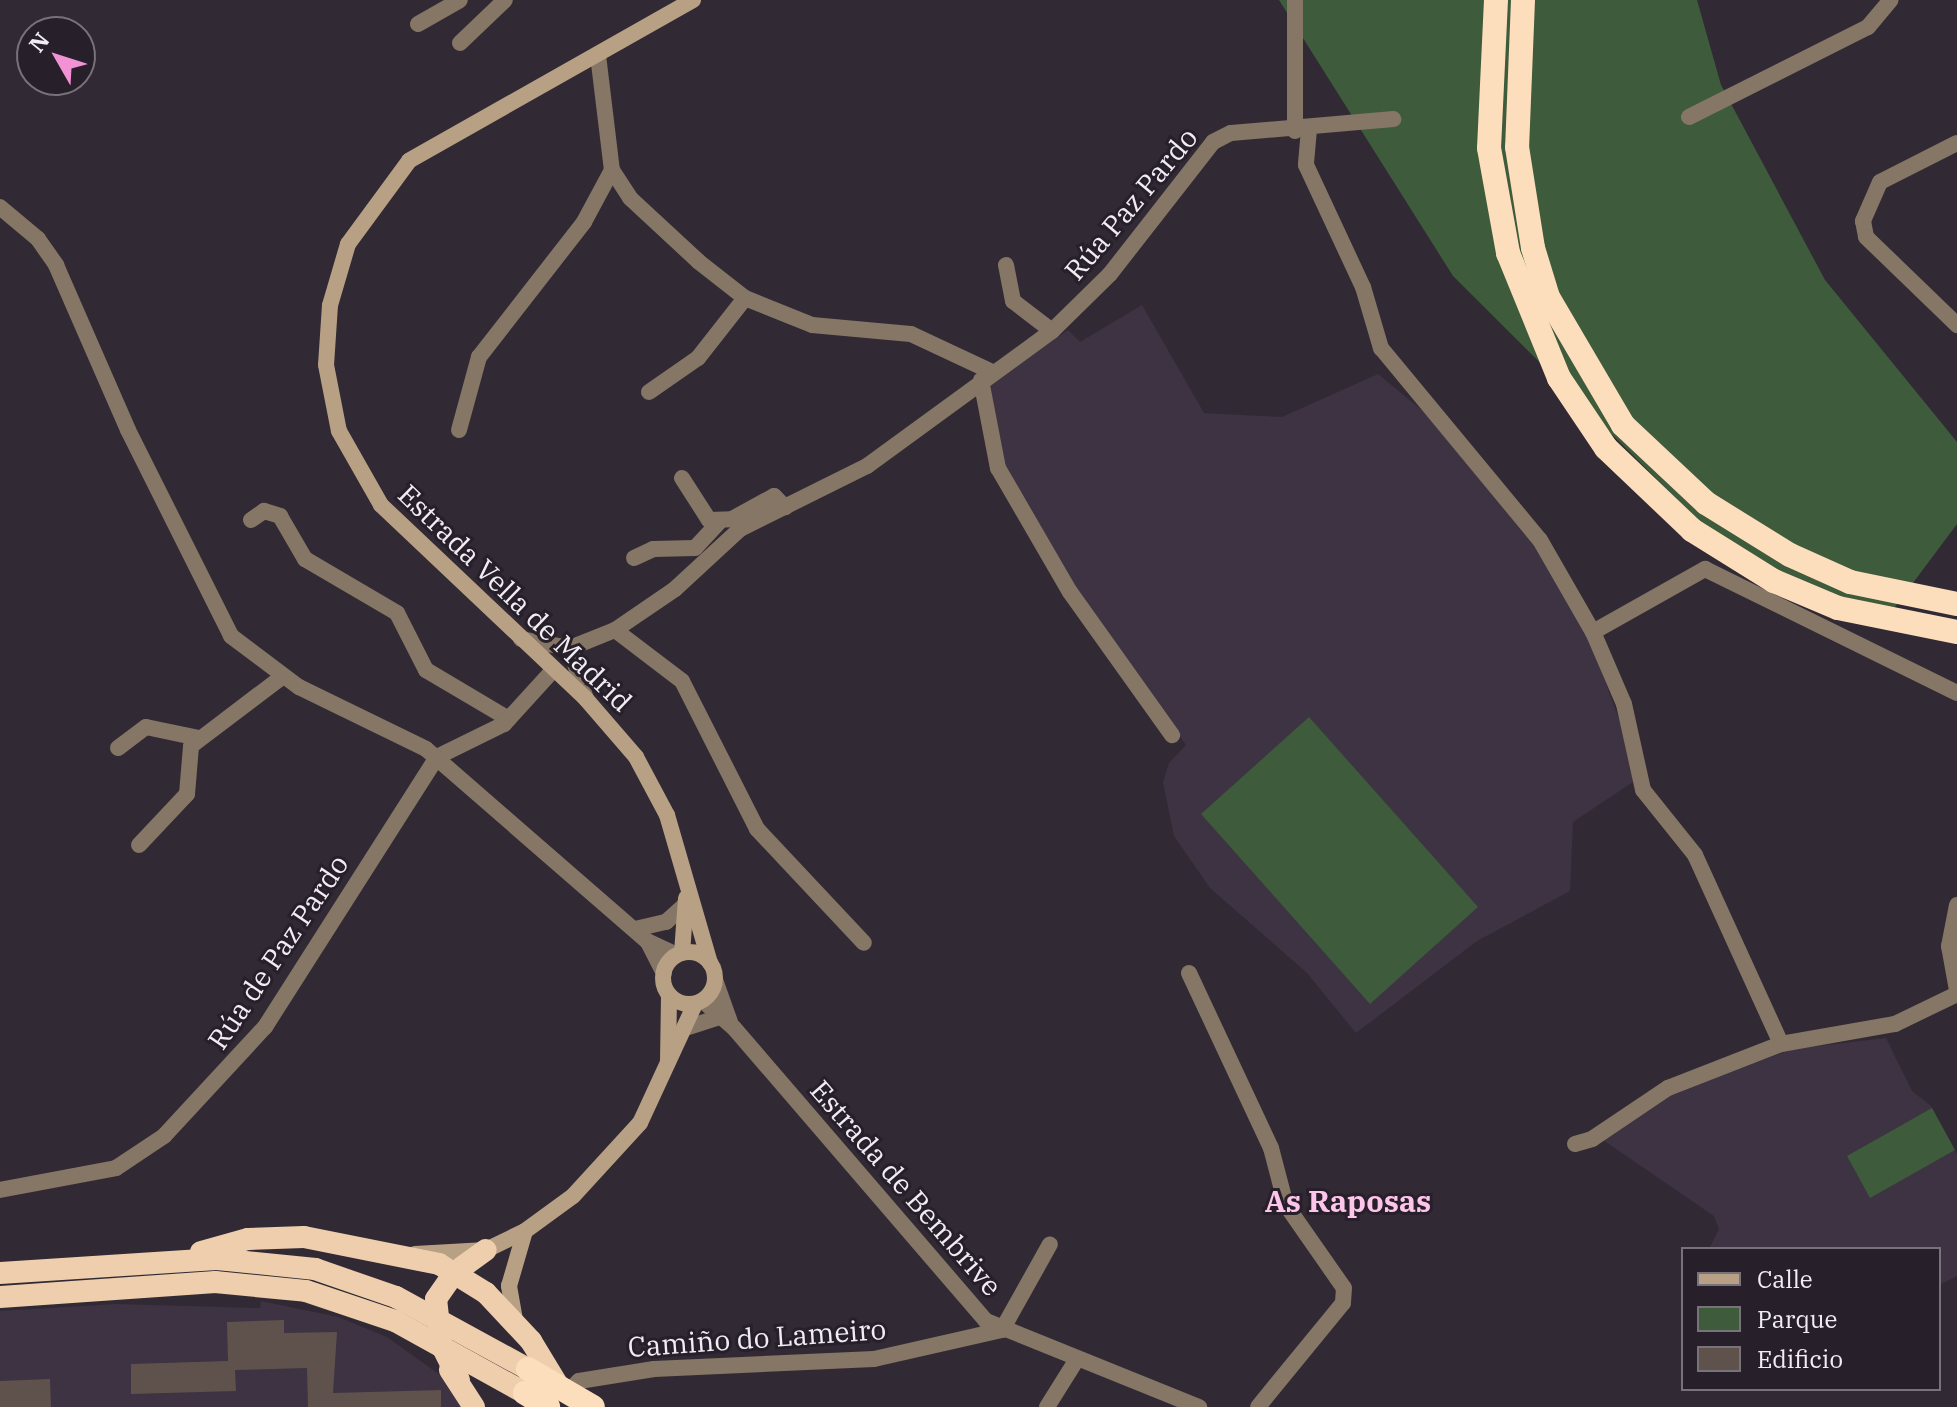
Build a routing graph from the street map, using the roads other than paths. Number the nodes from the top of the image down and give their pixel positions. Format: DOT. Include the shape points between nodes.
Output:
graph roads {
  1 [pos="460,0"];
  2 [pos="505,0"];
  3 [pos="1295,0"];
  4 [pos="1496,0"];
  5 [pos="1523,0"];
  6 [pos="1891,0"];
  7 [pos="686,3"];
  8 [pos="418,24"];
  9 [pos="460,43"];
  10 [pos="598,55"];
  11 [pos="1689,117"];
  12 [pos="1393,119"];
  13 [pos="1302,130"];
  14 [pos="1957,143"];
  15 [pos="612,170"];
  16 [pos="0,207"];
  17 [pos="1006,265"];
  18 [pos="745,298"];
  19 [pos="1957,325"];
  20 [pos="1052,331"];
  21 [pos="986,376"];
  22 [pos="649,392"];
  23 [pos="459,430"];
  24 [pos="682,478"];
  25 [pos="785,507"];
  26 [pos="251,520"];
  27 [pos="719,522"];
  28 [pos="634,558"];
  29 [pos="1957,604"];
  30 [pos="615,630"];
  31 [pos="1593,632"];
  32 [pos="1957,632"];
  33 [pos="521,639"];
  34 [pos="570,648"];
  35 [pos="554,669"];
  36 [pos="282,677"];
  37 [pos="1957,693"];
  38 [pos="586,699"];
  39 [pos="509,719"];
  40 [pos="1172,735"];
  41 [pos="198,738"];
  42 [pos="118,748"];
  43 [pos="437,757"];
  44 [pos="139,845"];
  45 [pos="686,897"];
  46 [pos="1957,905"];
  47 [pos="641,935"];
  48 [pos="864,943"];
  49 [pos="680,954"];
  50 [pos="713,972"];
  51 [pos="664,973"];
  52 [pos="1189,973"];
  53 [pos="1957,992"];
  54 [pos="669,995"];
  55 [pos="699,1002"];
  56 [pos="726,1020"];
  57 [pos="689,1027"];
  58 [pos="1781,1044"];
  59 [pos="668,1065"];
  60 [pos="1575,1144"];
  61 [pos="0,1190"];
  62 [pos="525,1231"];
  63 [pos="1050,1244"];
  64 [pos="486,1250"];
  65 [pos="410,1254"];
  66 [pos="169,1261"];
  67 [pos="0,1273"];
  68 [pos="454,1273"];
  69 [pos="0,1297"];
  70 [pos="434,1316"];
  71 [pos="395,1321"];
  72 [pos="516,1326"];
  73 [pos="1002,1330"];
  74 [pos="441,1344"];
  75 [pos="1077,1359"];
  76 [pos="528,1369"];
  77 [pos="459,1380"];
  78 [pos="558,1396"];
  79 [pos="525,1400"];
  80 [pos="474,1407"];
  81 [pos="593,1407"];
  82 [pos="1047,1407"];
  83 [pos="1199,1407"];
  84 [pos="1258,1407"];
  1 -- 8 [label="street"];
  2 -- 9 [label="street"];
  3 -- 13 [label="street"];
  4 -- 32 [label="highway" via="1489,148 1508,253 1559,378 1606,448 1692,530 1774,581 1838,608"];
  5 -- 29 [label="highway" via="1517,147 1529,234 1548,297 1623,425 1706,503 1790,555 1850,582"];
  6 -- 11 [label="street" via="1854,35"];
  7 -- 10 [label="main road, Estrada Vella de Madrid"];
  10 -- 15 [label="street"];
  10 -- 33 [label="main road, Estrada Vella de Madrid" via="443,136 409,161 348,244 330,305 328,389 359,474 395,522"];
  12 -- 13 [label="street, Rúa Paz Pardo"];
  13 -- 20 [label="street, Rúa Paz Pardo" via="1231,133 1213,142 1119,264"];
  13 -- 31 [label="street" via="1306,165 1363,287 1381,348 1540,540"];
  14 -- 19 [label="street" via="1880,182 1863,221 1866,237"];
  15 -- 18 [label="street" via="630,198"];
  15 -- 23 [label="street" via="584,222 479,357"];
  16 -- 36 [label="street" via="38,239 56,265 214,612 241,646"];
  17 -- 20 [label="street" via="1013,301"];
  18 -- 21 [label="street" via="812,325 911,334"];
  18 -- 22 [label="street" via="698,358"];
  20 -- 21 [label="street, Rúa Paz Pardo"];
  21 -- 25 [label="street, Rúa Paz Pardo" via="867,466"];
  21 -- 40 [label="street" via="998,468 1070,592"];
  24 -- 27 [label="street" via="705,515"];
  25 -- 27 [label="street" via="774,496"];
  25 -- 30 [label="street, Rúa Paz Pardo" via="740,529 675,589"];
  26 -- 39 [label="street" via="264,511 280,516 305,559 397,613 426,670"];
  27 -- 28 [label="street" via="695,548 653,549"];
  30 -- 34 [label="street, Rúa Paz Pardo"];
  30 -- 48 [label="street" via="682,681 757,829"];
  31 -- 37 [label="street" via="1705,569"];
  31 -- 58 [label="street" via="1624,704 1643,790 1695,855"];
  33 -- 34 [label="street"];
  33 -- 35 [label="main road, Estrada Vella de Madrid"];
  34 -- 38 [label="street"];
  35 -- 38 [label="main road, Estrada Vella de Madrid"];
  35 -- 39 [label="street"];
  36 -- 41 [label="street"];
  36 -- 43 [label="street"];
  38 -- 45 [label="main road, Estrada Vella de Madrid" via="622,738 660,799"];
  39 -- 43 [label="street"];
  41 -- 42 [label="street" via="146,727"];
  41 -- 44 [label="street" via="189,755 187,794"];
  43 -- 47 [label="street"];
  43 -- 61 [label="street, Rúa de Paz Pardo" via="265,1027 228,1074 164,1136 116,1168"];
  45 -- 47 [label="street" via="666,922"];
  45 -- 49 [label="main road, Estrada Vella de Madrid"];
  45 -- 50 [label="main road, Estrada Vella de Madrid"];
  46 -- 53 [label="street" via="1949,946"];
  47 -- 49 [label="street"];
  47 -- 51 [label="street"];
  49 -- 50 [label="main road"];
  49 -- 51 [label="main road"];
  50 -- 55 [label="main road"];
  50 -- 56 [label="street"];
  51 -- 54 [label="main road"];
  52 -- 84 [label="street" via="1271,1148 1286,1205 1344,1288 1343,1303"];
  53 -- 58 [label="street" via="1895,1024"];
  54 -- 55 [label="main road"];
  54 -- 59 [label="main road"];
  55 -- 56 [label="street"];
  55 -- 57 [label="main road"];
  56 -- 57 [label="street"];
  56 -- 73 [label="street, Estrada de Bembrive" via="973,1309"];
  57 -- 59 [label="main road"];
  58 -- 60 [label="street" via="1668,1088 1592,1139"];
  59 -- 62 [label="main road" via="626,1142"];
  62 -- 64 [label="main road"];
  62 -- 72 [label="main road" via="509,1286"];
  63 -- 73 [label="street"];
  64 -- 65 [label="main road"];
  64 -- 68 [label="highway"];
  65 -- 66 [label="highway" via="304,1237 248,1239"];
  65 -- 68 [label="highway"];
  66 -- 67 [label="highway"];
  66 -- 70 [label="highway" via="315,1269"];
  68 -- 70 [label="highway" via="436,1299"];
  68 -- 72 [label="highway" via="486,1293"];
  69 -- 71 [label="highway" via="245,1283 306,1291"];
  70 -- 74 [label="highway"];
  70 -- 76 [label="highway"];
  71 -- 74 [label="highway"];
  71 -- 77 [label="highway"];
  72 -- 76 [label="highway"];
  72 -- 78 [label="highway" via="551,1367"];
  73 -- 75 [label="street, Estrada de Bembrive"];
  73 -- 78 [label="street, Camiño do Lameiro" via="874,1359 654,1369 579,1381"];
  74 -- 77 [label="highway"];
  74 -- 79 [label="highway"];
  75 -- 82 [label="street"];
  75 -- 83 [label="street, Estrada de Bembrive"];
  76 -- 78 [label="highway"];
  76 -- 79 [label="highway"];
  77 -- 80 [label="highway"];
  78 -- 79 [label="highway"];
  78 -- 81 [label="highway"];
}
